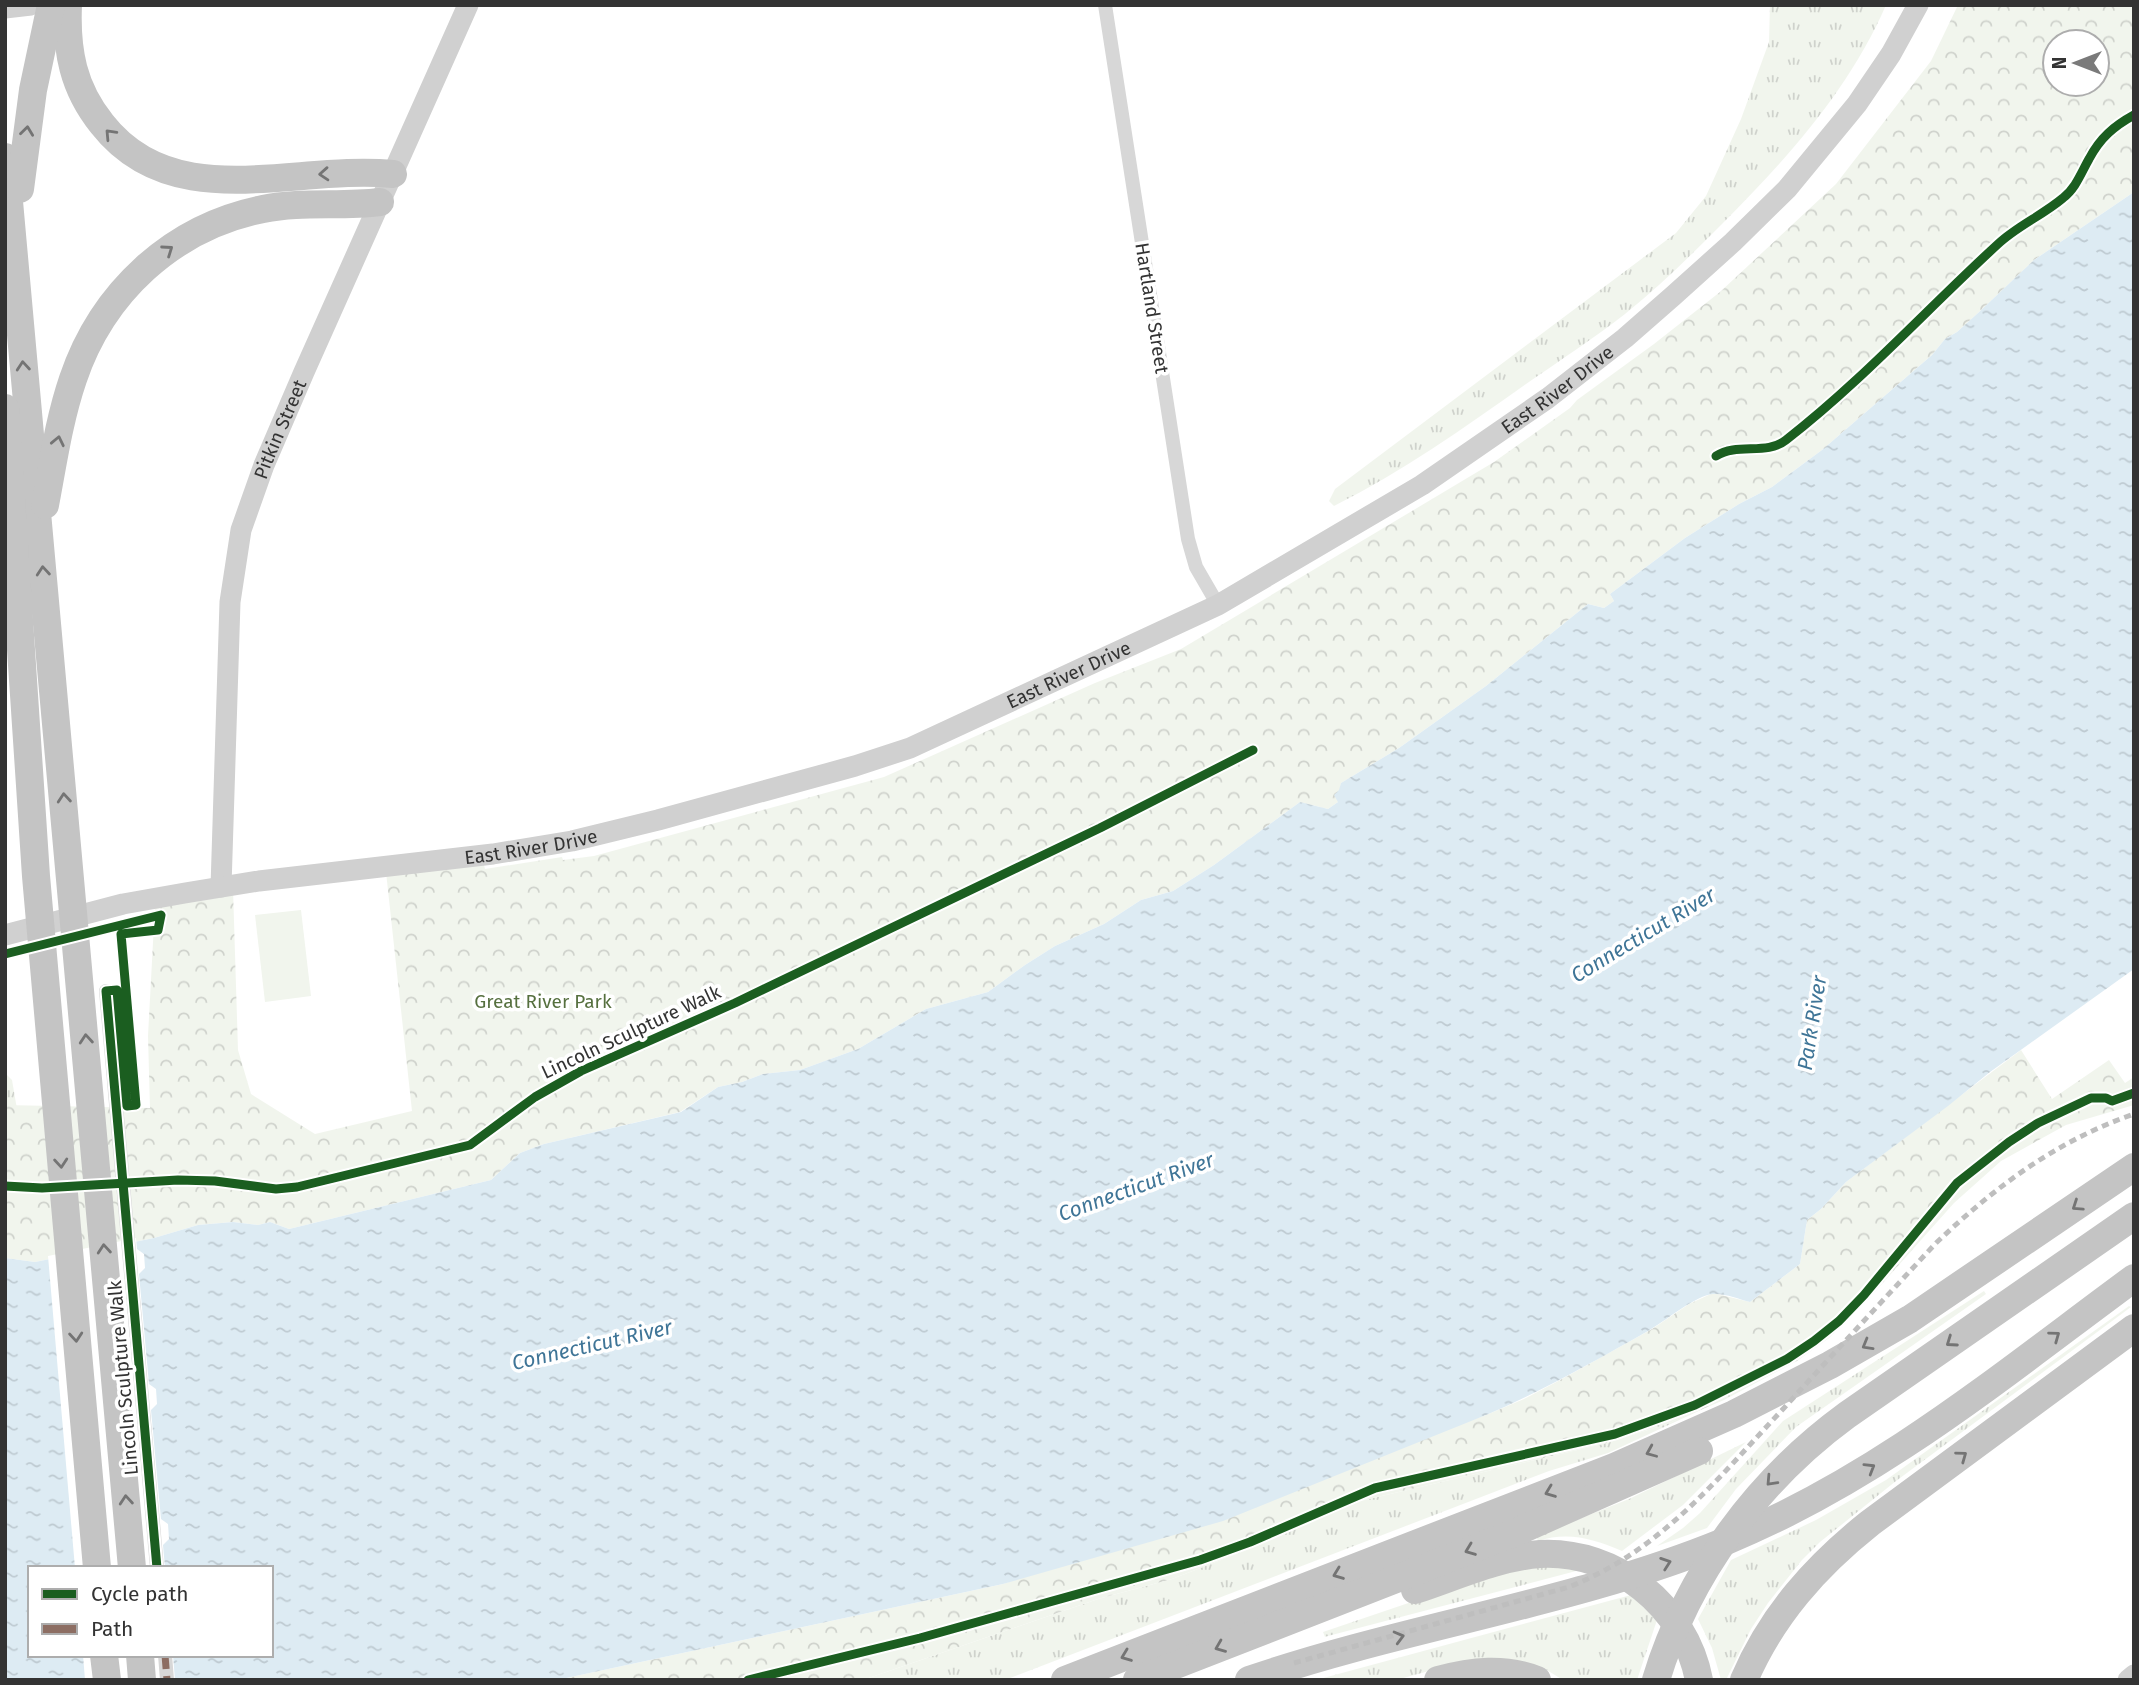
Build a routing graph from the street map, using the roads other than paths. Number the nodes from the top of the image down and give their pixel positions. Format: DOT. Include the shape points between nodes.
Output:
graph roads {
  1 [pos="468,5"];
  2 [pos="1105,5"];
  3 [pos="1918,5"];
  4 [pos="5,8"];
  5 [pos="53,14"];
  6 [pos="5,157"];
  7 [pos="393,174"];
  8 [pos="380,202"];
  9 [pos="12,247"];
  10 [pos="5,408"];
  11 [pos="39,532"];
  12 [pos="1218,605"];
  13 [pos="5,622"];
  14 [pos="36,876"];
  15 [pos="221,887"];
  16 [pos="5,934"];
  17 [pos="106,991"];
  18 [pos="2134,1167"];
  19 [pos="2134,1216"];
  20 [pos="2134,1278"];
  21 [pos="2134,1328"];
  22 [pos="1619,1476"];
  23 [pos="1834,1553"];
  24 [pos="97,1566"];
  25 [pos="132,1566"];
  26 [pos="157,1566"];
  27 [pos="1283,1621"];
  28 [pos="104,1657"];
  29 [pos="140,1657"];
  30 [pos="165,1657"];
  31 [pos="1697,1672"];
  32 [pos="2134,1675"];
  33 [pos="107,1680"];
  34 [pos="142,1680"];
  35 [pos="167,1680"];
  36 [pos="1065,1680"];
  37 [pos="1138,1680"];
  38 [pos="1249,1680"];
  39 [pos="1438,1680"];
  40 [pos="1537,1680"];
  41 [pos="1656,1680"];
  42 [pos="1744,1680"];
  43 [pos="1762,1680"];
  44 [pos="2128,1680"];
  1 -- 7 [label="street, Pitkin Street"];
  2 -- 12 [label="street, Hartland Street" via="1188,539 1196,567"];
  3 -- 12 [label="street, East River Drive" via="1871,84 1807,167 1640,326 1447,469"];
  4 -- 5 [label="street"];
  7 -- 5 [label="highway, one-way" via="211,179 156,167 117,141 90,108"];
  9 -- 5 [label="highway, one-way" via="30,111"];
  6 -- 9 [label="highway"];
  7 -- 8 [label="street, Pitkin Street"];
  11 -- 8 [label="highway, one-way" via="75,372 105,313 138,274 186,238 237,215 287,206"];
  8 -- 15 [label="street, Pitkin Street" via="264,465 241,530 230,602"];
  11 -- 9 [label="highway, one-way"];
  10 -- 14 [label="highway"];
  25 -- 11 [label="highway, one-way"];
  12 -- 15 [label="street, East River Drive" via="933,738 855,766 572,841"];
  13 -- 14 [label="highway"];
  14 -- 24 [label="highway, one-way"];
  15 -- 16 [label="street, East River Drive" via="123,904"];
  17 -- 26 [label="street, Lincoln Sculpture Walk"];
  18 -- 22 [label="highway, one-way" via="1910,1319 1766,1399 1734,1432"];
  19 -- 41 [label="highway, one-way" via="1837,1422 1780,1472 1740,1518 1706,1569 1679,1619"];
  38 -- 20 [label="highway, one-way" via="1619,1578 1764,1524 1896,1452"];
  23 -- 21 [label="highway, one-way"];
  22 -- 27 [label="highway, one-way" via="1514,1533"];
  22 -- 36 [label="highway, one-way"];
  23 -- 42 [label="highway" via="1782,1612"];
  23 -- 43 [label="highway" via="1827,1573 1784,1631"];
  27 -- 31 [label="highway" via="1302,1627 1321,1623 1526,1556 1562,1555 1595,1562 1628,1577 1655,1599 1682,1634"];
  27 -- 37 [label="highway, one-way"];
  28 -- 33 [label="highway"];
  29 -- 34 [label="highway"];
  30 -- 35 [label="street"];
  32 -- 44 [label="street"];
  39 -- 40 [label="highway" via="1489,1671"];
}
